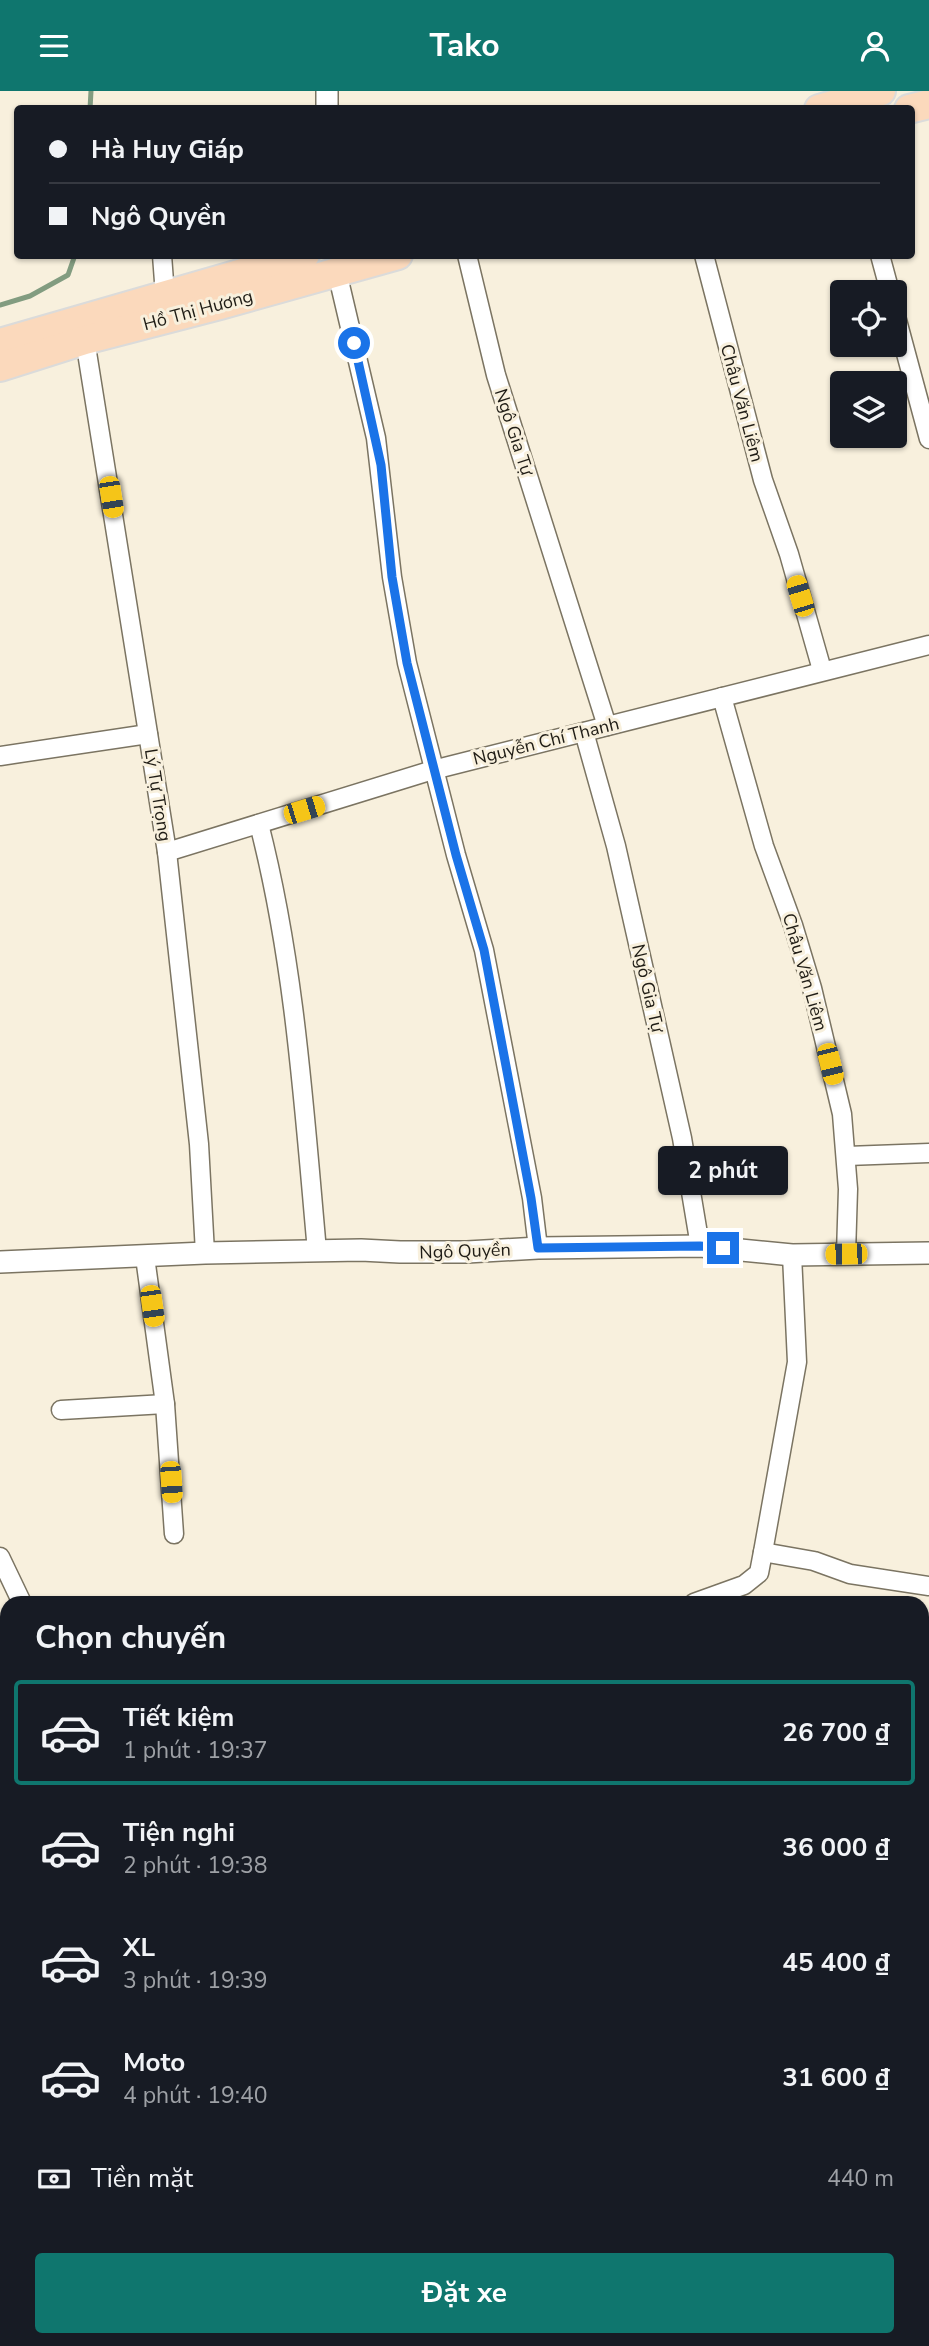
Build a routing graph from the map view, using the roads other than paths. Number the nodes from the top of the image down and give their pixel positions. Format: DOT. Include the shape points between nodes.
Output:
graph roads {
  1 [pos="881,91"];
  2 [pos="838,105"];
  3 [pos="162,259"];
  4 [pos="291,259"];
  5 [pos="370,259"];
  6 [pos="468,259"];
  7 [pos="705,259"];
  8 [pos="881,259"];
  9 [pos="335,264"];
  10 [pos="887,280"];
  11 [pos="165,295"];
  12 [pos="85,339"];
  13 [pos="0,342"];
  14 [pos="907,357"];
  15 [pos="0,367"];
  16 [pos="929,439"];
  17 [pos="929,645"];
  18 [pos="822,670"];
  19 [pos="722,697"];
  20 [pos="607,726"];
  21 [pos="584,732"];
  22 [pos="148,734"];
  23 [pos="0,757"];
  24 [pos="433,770"];
  25 [pos="258,824"];
  26 [pos="167,852"];
  27 [pos="929,1153"];
  28 [pos="847,1156"];
  29 [pos="700,1246"];
  30 [pos="538,1248"];
  31 [pos="317,1251"];
  32 [pos="205,1253"];
  33 [pos="846,1254"];
  34 [pos="929,1254"];
  35 [pos="792,1255"];
  36 [pos="145,1257"];
  37 [pos="0,1262"];
  38 [pos="165,1404"];
  39 [pos="61,1410"];
  40 [pos="174,1534"];
  41 [pos="763,1552"];
  42 [pos="0,1557"];
  43 [pos="929,1586"];
  44 [pos="19,1596"];
  45 [pos="713,1596"];
  1 -- 2 [label="main road"];
  3 -- 11 [label="street"];
  4 -- 11 [label="main road, Hồ Thị Hương"];
  5 -- 9 [label="main road, Hồ Thị Hương"];
  6 -- 20 [label="street, Ngô Gia Tự" via="496,375"];
  7 -- 18 [label="street, Châu Văn Liêm" via="763,480"];
  8 -- 10 [label="street"];
  9 -- 12 [label="main road, Hồ Thị Hương" via="220,305"];
  9 -- 24 [label="street" via="376,438 392,577"];
  11 -- 13 [label="main road, Hồ Thị Hương"];
  12 -- 15 [label="main road, Hồ Thị Hương"];
  12 -- 22 [label="street, Lý Tự Trọng"];
  14 -- 16 [label="street"];
  17 -- 18 [label="street, Nguyễn Chí Thanh"];
  18 -- 19 [label="street, Nguyễn Chí Thanh"];
  19 -- 20 [label="street, Nguyễn Chí Thanh"];
  19 -- 28 [label="street, Châu Văn Liêm" via="764,846 812,988 842,1114"];
  20 -- 21 [label="street, Nguyễn Chí Thanh"];
  21 -- 24 [label="street, Nguyễn Chí Thanh"];
  21 -- 29 [label="street, Ngô Gia Tự" via="617,846 682,1138"];
  22 -- 23 [label="street"];
  22 -- 26 [label="street, Lý Tự Trọng"];
  24 -- 25 [label="street, Nguyễn Chí Thanh"];
  24 -- 30 [label="street" via="484,950"];
  25 -- 26 [label="street, Nguyễn Chí Thanh"];
  25 -- 31 [label="street" via="293,997"];
  26 -- 32 [label="street, Lý Tự Trọng" via="199,1144"];
  27 -- 28 [label="street"];
  28 -- 33 [label="street, Châu Văn Liêm"];
  29 -- 30 [label="street, Ngô Quyền"];
  29 -- 35 [label="street, Ngô Quyền"];
  30 -- 31 [label="street, Ngô Quyền"];
  31 -- 32 [label="street, Ngô Quyền"];
  32 -- 36 [label="street, Ngô Quyền"];
  33 -- 34 [label="street, Ngô Quyền"];
  33 -- 35 [label="street, Ngô Quyền"];
  35 -- 41 [label="street" via="797,1362"];
  36 -- 37 [label="street, Ngô Quyền"];
  36 -- 38 [label="street"];
  38 -- 39 [label="street"];
  38 -- 40 [label="street"];
  41 -- 43 [label="street" via="814,1561 850,1574"];
  41 -- 45 [label="street" via="759,1573 744,1585"];
  42 -- 44 [label="street"];
}
